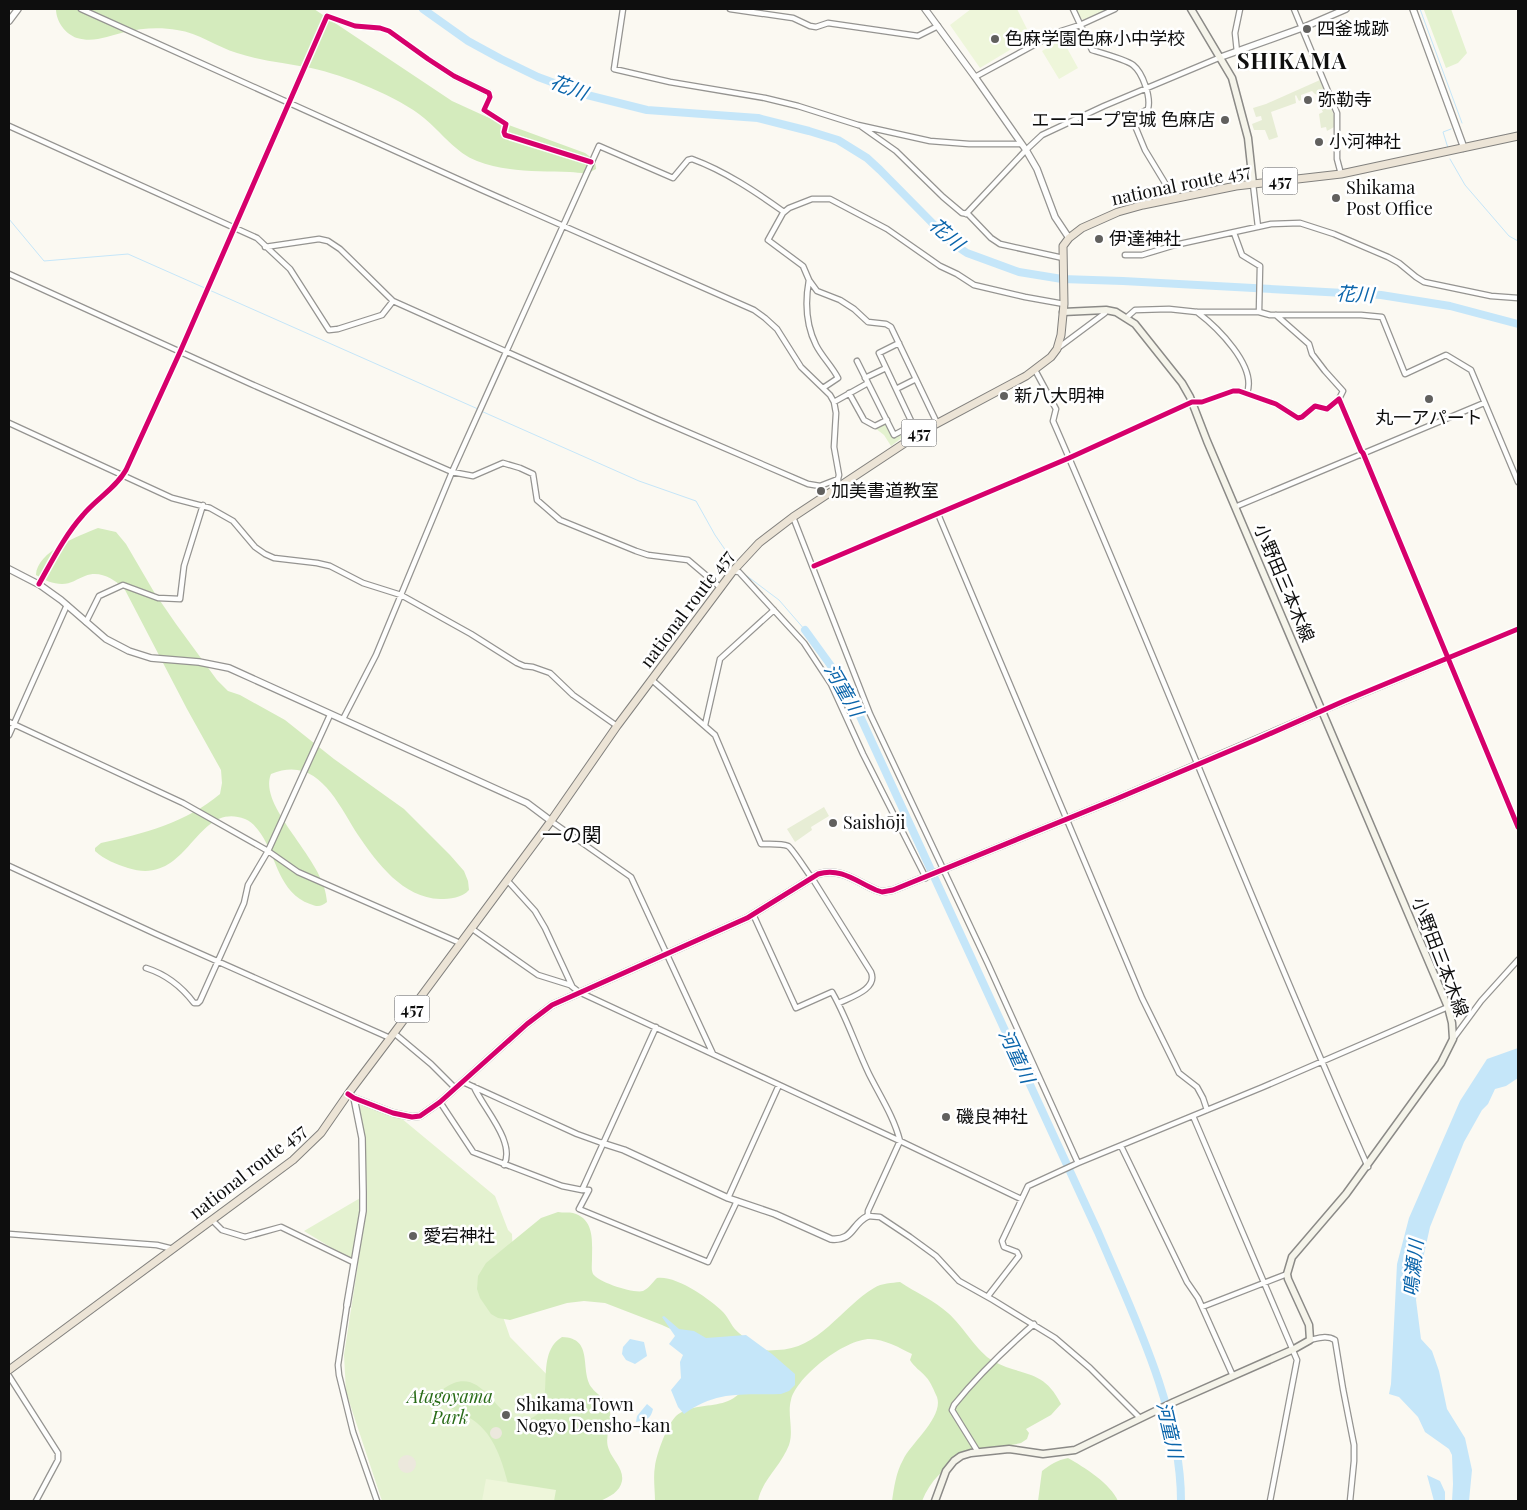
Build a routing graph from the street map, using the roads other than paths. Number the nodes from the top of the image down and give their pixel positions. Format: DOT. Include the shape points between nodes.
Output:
graph roads {
  1 [pos="81,9"];
  2 [pos="623,9"];
  3 [pos="730,9"];
  4 [pos="925,9"];
  5 [pos="1073,9"];
  6 [pos="1115,9"];
  7 [pos="1191,9"];
  8 [pos="1240,9"];
  9 [pos="1294,9"];
  10 [pos="1346,9"];
  11 [pos="1412,9"];
  12 [pos="13,10"];
  13 [pos="765,11"];
  14 [pos="1331,12"];
  15 [pos="9,21"];
  16 [pos="1080,25"];
  17 [pos="938,26"];
  18 [pos="1302,28"];
  19 [pos="1238,52"];
  20 [pos="1221,57"];
  21 [pos="976,77"];
  22 [pos="1147,88"];
  23 [pos="289,103"];
  24 [pos="858,125"];
  25 [pos="9,126"];
  26 [pos="1518,136"];
  27 [pos="1021,144"];
  28 [pos="1464,148"];
  29 [pos="1026,150"];
  30 [pos="592,162"];
  31 [pos="1341,174"];
  32 [pos="1253,184"];
  33 [pos="1170,199"];
  34 [pos="784,212"];
  35 [pos="966,214"];
  36 [pos="563,226"];
  37 [pos="1258,227"];
  38 [pos="234,228"];
  39 [pos="1234,233"];
  40 [pos="1069,238"];
  41 [pos="265,247"];
  42 [pos="1125,255"];
  43 [pos="1063,258"];
  44 [pos="9,274"];
  45 [pos="809,280"];
  46 [pos="1518,298"];
  47 [pos="393,301"];
  48 [pos="1064,304"];
  49 [pos="1106,310"];
  50 [pos="1258,310"];
  51 [pos="1063,312"];
  52 [pos="1197,312"];
  53 [pos="1276,315"];
  54 [pos="1126,318"];
  55 [pos="899,343"];
  56 [pos="1057,349"];
  57 [pos="180,352"];
  58 [pos="507,352"];
  59 [pos="857,361"];
  60 [pos="886,368"];
  61 [pos="1035,370"];
  62 [pos="916,379"];
  63 [pos="866,380"];
  64 [pos="823,388"];
  65 [pos="896,389"];
  66 [pos="848,393"];
  67 [pos="1247,393"];
  68 [pos="1339,399"];
  69 [pos="834,402"];
  70 [pos="1192,402"];
  71 [pos="1484,403"];
  72 [pos="887,420"];
  73 [pos="9,423"];
  74 [pos="937,423"];
  75 [pos="903,430"];
  76 [pos="908,441"];
  77 [pos="1363,453"];
  78 [pos="1070,458"];
  79 [pos="452,472"];
  80 [pos="123,476"];
  81 [pos="1518,482"];
  82 [pos="838,483"];
  83 [pos="203,505"];
  84 [pos="1235,507"];
  85 [pos="938,514"];
  86 [pos="794,516"];
  87 [pos="814,566"];
  88 [pos="9,569"];
  89 [pos="733,570"];
  90 [pos="39,584"];
  91 [pos="721,588"];
  92 [pos="401,595"];
  93 [pos="67,605"];
  94 [pos="774,610"];
  95 [pos="86,622"];
  96 [pos="1518,629"];
  97 [pos="1448,658"];
  98 [pos="652,680"];
  99 [pos="1322,712"];
  100 [pos="330,715"];
  101 [pos="343,720"];
  102 [pos="11,723"];
  103 [pos="705,725"];
  104 [pos="617,726"];
  105 [pos="9,735"];
  106 [pos="1198,764"];
  107 [pos="1067,819"];
  108 [pos="551,821"];
  109 [pos="1518,827"];
  110 [pos="268,851"];
  111 [pos="9,866"];
  112 [pos="943,870"];
  113 [pos="810,877"];
  114 [pos="927,877"];
  115 [pos="507,880"];
  116 [pos="753,914"];
  117 [pos="471,928"];
  118 [pos="460,943"];
  119 [pos="666,954"];
  120 [pos="1518,960"];
  121 [pos="218,961"];
  122 [pos="146,968"];
  123 [pos="573,988"];
  124 [pos="579,992"];
  125 [pos="839,1003"];
  126 [pos="1448,1007"];
  127 [pos="656,1027"];
  128 [pos="392,1036"];
  129 [pos="1453,1039"];
  130 [pos="713,1054"];
  131 [pos="1322,1061"];
  132 [pos="463,1082"];
  133 [pos="779,1085"];
  134 [pos="473,1086"];
  135 [pos="455,1088"];
  136 [pos="351,1096"];
  137 [pos="440,1102"];
  138 [pos="1207,1110"];
  139 [pos="1193,1116"];
  140 [pos="900,1141"];
  141 [pos="602,1143"];
  142 [pos="1121,1146"];
  143 [pos="1077,1163"];
  144 [pos="504,1165"];
  145 [pos="1368,1167"];
  146 [pos="582,1190"];
  147 [pos="728,1198"];
  148 [pos="1021,1199"];
  149 [pos="737,1201"];
  150 [pos="868,1216"];
  151 [pos="212,1220"];
  152 [pos="9,1234"];
  153 [pos="174,1249"];
  154 [pos="353,1262"];
  155 [pos="1287,1274"];
  156 [pos="1264,1282"];
  157 [pos="988,1296"];
  158 [pos="347,1304"];
  159 [pos="1202,1307"];
  160 [pos="1034,1324"];
  161 [pos="1310,1340"];
  162 [pos="1294,1349"];
  163 [pos="9,1370"];
  164 [pos="9,1376"];
  165 [pos="1233,1376"];
  166 [pos="1140,1418"];
  167 [pos="978,1452"];
  168 [pos="36,1501"];
  169 [pos="377,1501"];
  170 [pos="935,1501"];
  171 [pos="1270,1501"];
  172 [pos="1350,1501"];
  1 -- 23 [label="street"];
  2 -- 24 [label="street" via="614,69 765,98"];
  3 -- 13 [label="street"];
  4 -- 17 [label="street"];
  5 -- 16 [label="street"];
  6 -- 16 [label="street"];
  7 -- 20 [label="main road"];
  8 -- 19 [label="street" via="1235,33"];
  9 -- 18 [label="street"];
  10 -- 14 [label="street"];
  11 -- 28 [label="street"];
  12 -- 15 [label="street"];
  13 -- 17 [label="street" via="816,27 828,22 918,36"];
  14 -- 18 [label="street"];
  16 -- 21 [label="street" via="1058,32"];
  16 -- 22 [label="street" via="1092,50 1132,64"];
  17 -- 21 [label="street"];
  18 -- 19 [label="street"];
  18 -- 31 [label="street" via="1337,113 1337,159"];
  19 -- 20 [label="street"];
  20 -- 22 [label="street"];
  20 -- 32 [label="main road" via="1240,103"];
  21 -- 27 [label="street"];
  22 -- 29 [label="street" via="1042,136"];
  22 -- 33 [label="street" via="1148,109 1135,116 1133,121"];
  23 -- 30 [label="street" via="327,16 355,26 389,31 454,76 489,93 484,110 506,124 505,135"];
  23 -- 36 [label="street"];
  23 -- 38 [label="street"];
  24 -- 27 [label="street" via="930,141"];
  24 -- 35 [label="street" via="896,151 943,197"];
  25 -- 38 [label="street"];
  26 -- 28 [label="highway, national route 457 / 457"];
  27 -- 29 [label="street"];
  28 -- 31 [label="highway, national route 457 / 457"];
  29 -- 35 [label="street"];
  29 -- 40 [label="street" via="1037,169 1055,217"];
  30 -- 34 [label="street" via="599,146 673,178 692,159 729,177"];
  30 -- 36 [label="street"];
  31 -- 32 [label="highway, national route 457 / 457"];
  32 -- 33 [label="highway, national route 457 / 457"];
  32 -- 37 [label="street"];
  33 -- 40 [label="highway, national route 457 / 457" via="1103,218"];
  34 -- 45 [label="street" via="768,240 802,266"];
  34 -- 48 [label="street" via="812,199 830,199 887,229 974,285"];
  35 -- 43 [label="street" via="1000,244"];
  36 -- 58 [label="street"];
  36 -- 64 [label="street" via="754,310 777,329 800,367"];
  37 -- 39 [label="street"];
  37 -- 46 [label="street" via="1300,223 1388,257 1424,282"];
  38 -- 41 [label="street" via="257,238"];
  38 -- 57 [label="street"];
  39 -- 42 [label="street" via="1142,255"];
  39 -- 50 [label="street" via="1242,255 1259,264"];
  40 -- 43 [label="highway" via="1063,246"];
  41 -- 47 [label="street" via="319,239 328,241"];
  41 -- 47 [label="street" via="290,269 329,330 382,315"];
  43 -- 48 [label="highway"];
  44 -- 57 [label="street"];
  45 -- 55 [label="street" via="817,291 840,300 868,322 889,325"];
  45 -- 64 [label="street" via="807,318 812,336 838,378"];
  47 -- 58 [label="street"];
  48 -- 51 [label="highway"];
  49 -- 51 [label="main road, 小野田三本木線"];
  49 -- 54 [label="main road, 小野田三本木線"];
  49 -- 56 [label="street"];
  50 -- 52 [label="street"];
  50 -- 53 [label="street"];
  51 -- 56 [label="highway"];
  52 -- 54 [label="street" via="1135,310"];
  52 -- 67 [label="street" via="1212,324 1237,354 1248,380"];
  53 -- 68 [label="street" via="1309,344 1312,354 1343,391"];
  53 -- 71 [label="street" via="1382,317 1406,374 1449,356 1470,370"];
  54 -- 70 [label="main road, 小野田三本木線" via="1141,330 1169,365"];
  55 -- 60 [label="street" via="879,353"];
  55 -- 62 [label="street"];
  56 -- 61 [label="highway, national route 457 / 457"];
  57 -- 79 [label="street"];
  57 -- 80 [label="street"];
  58 -- 79 [label="street"];
  58 -- 82 [label="street" via="808,484"];
  59 -- 63 [label="street"];
  60 -- 63 [label="street"];
  60 -- 65 [label="street"];
  61 -- 74 [label="highway, national route 457 / 457"];
  61 -- 78 [label="street" via="1056,409 1053,421"];
  62 -- 65 [label="street"];
  62 -- 74 [label="street"];
  63 -- 66 [label="street"];
  63 -- 72 [label="street"];
  64 -- 69 [label="street"];
  65 -- 75 [label="street" via="912,425"];
  66 -- 69 [label="street"];
  66 -- 72 [label="street" via="864,420 875,426"];
  67 -- 68 [label="street" via="1276,404 1298,418 1315,406 1327,409"];
  67 -- 70 [label="street" via="1233,391 1202,402"];
  68 -- 77 [label="street"];
  69 -- 82 [label="street"];
  70 -- 78 [label="street"];
  70 -- 84 [label="main road, 小野田三本木線"];
  71 -- 77 [label="street"];
  71 -- 81 [label="street"];
  72 -- 75 [label="street" via="894,434"];
  73 -- 80 [label="street"];
  74 -- 76 [label="highway, national route 457 / 457"];
  75 -- 76 [label="street"];
  76 -- 82 [label="highway, national route 457 / 457"];
  77 -- 84 [label="street"];
  77 -- 97 [label="street"];
  78 -- 85 [label="street"];
  78 -- 106 [label="street"];
  79 -- 91 [label="street" via="473,476 503,463 520,468 533,474 537,500 560,520 648,555 688,560"];
  79 -- 92 [label="street"];
  80 -- 83 [label="street" via="178,501"];
  80 -- 90 [label="street" via="80,519"];
  82 -- 86 [label="highway, national route 457 / 457"];
  83 -- 92 [label="street" via="233,521 265,554 328,566"];
  83 -- 95 [label="street" via="184,566 180,599 158,598 123,585 99,596"];
  84 -- 99 [label="main road, 小野田三本木線"];
  85 -- 87 [label="street"];
  85 -- 107 [label="street"];
  86 -- 87 [label="street"];
  86 -- 89 [label="highway, national route 457 / 457"];
  87 -- 112 [label="street" via="870,714"];
  88 -- 90 [label="street"];
  89 -- 91 [label="highway, national route 457 / 457"];
  89 -- 94 [label="street" via="739,572"];
  90 -- 93 [label="street"];
  91 -- 98 [label="highway, national route 457 / 457"];
  92 -- 101 [label="street" via="376,655"];
  92 -- 104 [label="street" via="517,663 550,673 573,696"];
  93 -- 95 [label="street"];
  93 -- 102 [label="street"];
  94 -- 103 [label="street" via="720,659"];
  94 -- 114 [label="street" via="804,643 831,684 863,754"];
  95 -- 100 [label="street" via="106,639 129,651 150,658 229,668"];
  96 -- 97 [label="street"];
  97 -- 99 [label="street"];
  97 -- 109 [label="street"];
  98 -- 103 [label="street"];
  98 -- 104 [label="highway, national route 457 / 457"];
  99 -- 106 [label="street"];
  99 -- 126 [label="main road, 小野田三本木線"];
  100 -- 101 [label="street"];
  100 -- 110 [label="street"];
  101 -- 108 [label="street" via="527,803"];
  102 -- 105 [label="street"];
  102 -- 110 [label="street" via="175,800"];
  103 -- 113 [label="street" via="715,734 761,844 789,846"];
  104 -- 108 [label="highway, national route 457 / 457"];
  106 -- 107 [label="street"];
  106 -- 131 [label="street"];
  107 -- 112 [label="street"];
  107 -- 138 [label="street" via="1142,998 1179,1073 1197,1088"];
  108 -- 115 [label="highway, national route 457 / 457"];
  108 -- 119 [label="street" via="631,877"];
  110 -- 118 [label="street" via="298,872"];
  110 -- 121 [label="street" via="248,885 244,903"];
  111 -- 121 [label="street"];
  112 -- 114 [label="street"];
  112 -- 143 [label="street"];
  113 -- 114 [label="street" via="824,872 841,873 882,892"];
  113 -- 116 [label="street"];
  113 -- 125 [label="street" via="873,975 870,986"];
  115 -- 117 [label="highway, national route 457 / 457"];
  115 -- 123 [label="street" via="535,910"];
  116 -- 119 [label="street"];
  116 -- 125 [label="street" via="796,1008 832,992"];
  117 -- 118 [label="highway, national route 457 / 457"];
  117 -- 123 [label="street" via="538,975"];
  118 -- 128 [label="highway, national route 457 / 457"];
  119 -- 124 [label="street"];
  119 -- 130 [label="street"];
  120 -- 129 [label="street" via="1481,1000"];
  121 -- 122 [label="street" via="198,1003 160,973"];
  121 -- 128 [label="street"];
  123 -- 124 [label="street"];
  124 -- 127 [label="street"];
  124 -- 132 [label="street" via="542,1012"];
  125 -- 140 [label="street"];
  126 -- 129 [label="main road, 小野田三本木線"];
  126 -- 131 [label="street"];
  127 -- 130 [label="street"];
  127 -- 141 [label="street"];
  128 -- 135 [label="street" via="431,1064"];
  128 -- 136 [label="highway, national route 457 / 457"];
  129 -- 145 [label="main road, 小野田三本木線" via="1434,1074"];
  130 -- 133 [label="street"];
  131 -- 138 [label="street"];
  131 -- 145 [label="street"];
  132 -- 134 [label="street"];
  132 -- 135 [label="street"];
  133 -- 140 [label="street"];
  133 -- 147 [label="street"];
  134 -- 141 [label="street"];
  134 -- 144 [label="street" via="499,1128 506,1148"];
  135 -- 137 [label="street"];
  136 -- 137 [label="street" via="393,1113 412,1116 420,1116"];
  136 -- 151 [label="highway, national route 457 / 457" via="321,1133 293,1160"];
  136 -- 154 [label="street" via="362,1138 364,1166 363,1211"];
  137 -- 144 [label="street" via="473,1152"];
  138 -- 139 [label="street"];
  139 -- 142 [label="street"];
  139 -- 156 [label="street"];
  140 -- 148 [label="street"];
  140 -- 150 [label="street"];
  141 -- 146 [label="street"];
  141 -- 147 [label="street"];
  142 -- 143 [label="street"];
  142 -- 159 [label="street"];
  143 -- 148 [label="street" via="1028,1186"];
  144 -- 146 [label="street"];
  145 -- 155 [label="main road, 小野田三本木線" via="1296,1250"];
  146 -- 149 [label="street" via="589,1190 579,1209 708,1262"];
  147 -- 149 [label="street"];
  148 -- 157 [label="street" via="1002,1241 1004,1247 1017,1252 1018,1256"];
  149 -- 150 [label="street" via="838,1240"];
  150 -- 157 [label="street" via="880,1217 936,1256 959,1281"];
  151 -- 153 [label="highway, national route 457 / 457"];
  151 -- 154 [label="street" via="222,1230 245,1237 281,1227"];
  152 -- 153 [label="street"];
  153 -- 163 [label="highway, national route 457 / 457"];
  154 -- 158 [label="street"];
  155 -- 156 [label="street"];
  155 -- 161 [label="main road" via="1309,1325"];
  156 -- 159 [label="street"];
  156 -- 162 [label="street"];
  157 -- 160 [label="street"];
  158 -- 169 [label="street" via="339,1375 353,1432"];
  159 -- 165 [label="street"];
  160 -- 166 [label="street" via="1079,1357"];
  160 -- 167 [label="street" via="974,1379 954,1405 952,1410 956,1418"];
  161 -- 162 [label="main road"];
  161 -- 172 [label="street" via="1330,1337 1335,1340 1354,1445"];
  162 -- 165 [label="main road"];
  162 -- 171 [label="street" via="1296,1367"];
  164 -- 168 [label="street" via="58,1453 58,1460"];
  165 -- 166 [label="main road"];
  166 -- 167 [label="main road" via="1075,1450 1043,1454 1009,1450"];
  167 -- 170 [label="main road" via="961,1456 950,1466"];
}
